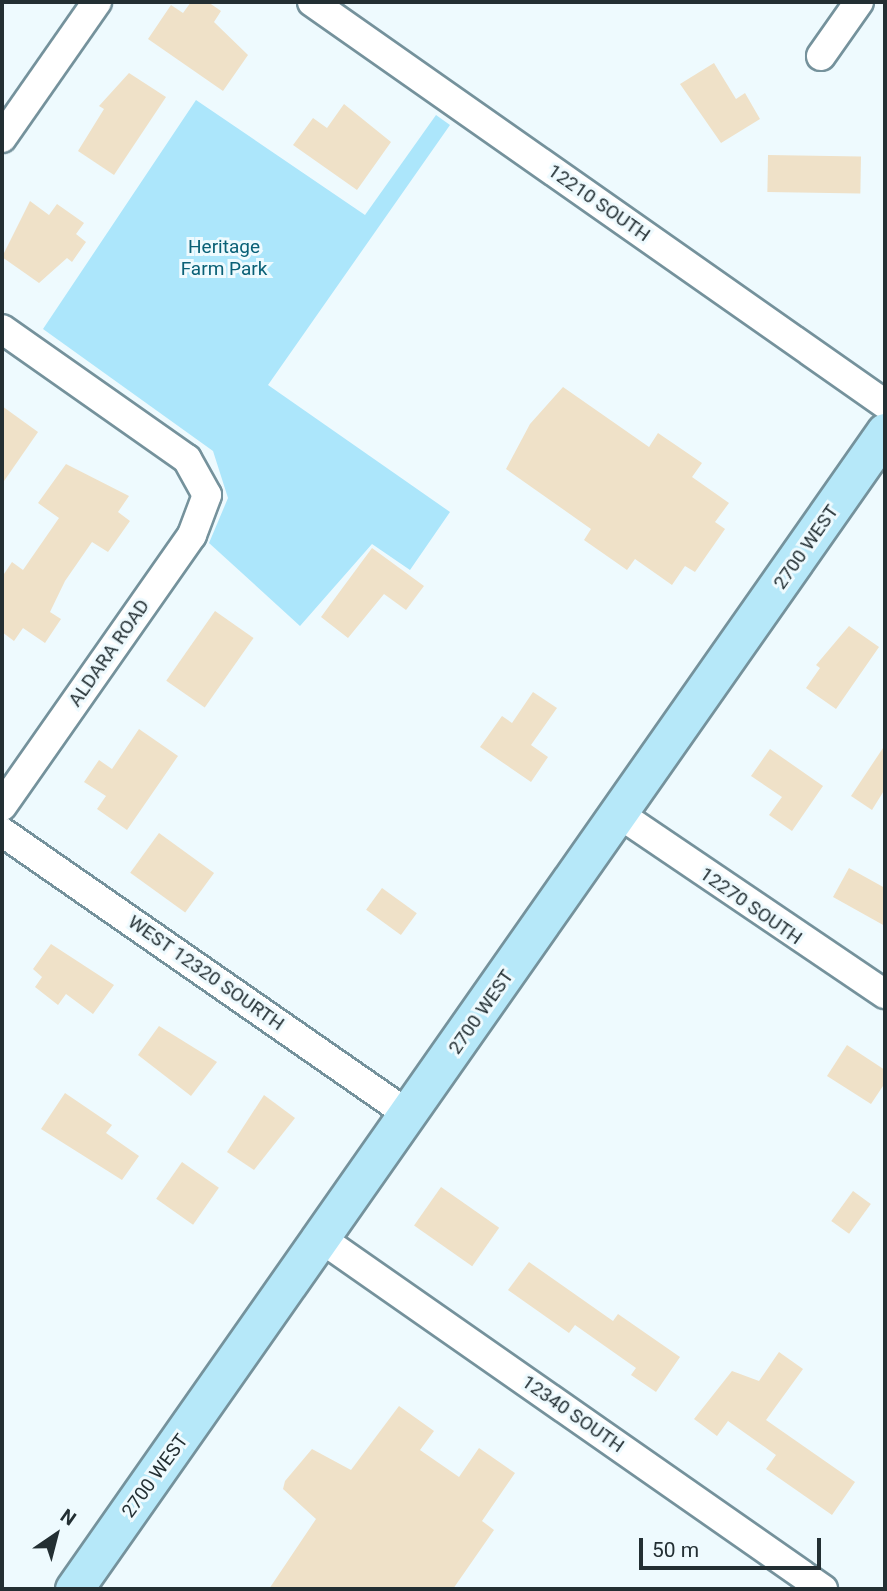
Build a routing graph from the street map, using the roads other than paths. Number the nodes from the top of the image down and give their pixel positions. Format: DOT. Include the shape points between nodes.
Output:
graph roads {
  1 [pos="97,2"];
  2 [pos="312,2"];
  3 [pos="859,2"];
  4 [pos="821,56"];
  5 [pos="2,138"];
  6 [pos="2,329"];
  7 [pos="885,404"];
  8 [pos="885,432"];
  9 [pos="2,806"];
  10 [pos="620,814"];
  11 [pos="2,832"];
  12 [pos="885,994"];
  13 [pos="410,1115"];
  14 [pos="323,1240"];
  15 [pos="74,1589"];
  16 [pos="822,1589"];
  1 -- 5 [label="street"];
  2 -- 7 [label="street, 12210 SOUTH"];
  3 -- 4 [label="street"];
  6 -- 9 [label="street, ALDARA ROAD" via="187,459 207,495 192,534"];
  8 -- 10 [label="main road, 2700 WEST"];
  10 -- 12 [label="street, 12270 SOUTH"];
  10 -- 13 [label="main road, 2700 WEST"];
  11 -- 13 [label="street, WEST 12320 SOURTH"];
  13 -- 14 [label="main road, 2700 WEST"];
  14 -- 15 [label="main road, 2700 WEST"];
  14 -- 16 [label="street, 12340 SOUTH"];
}
